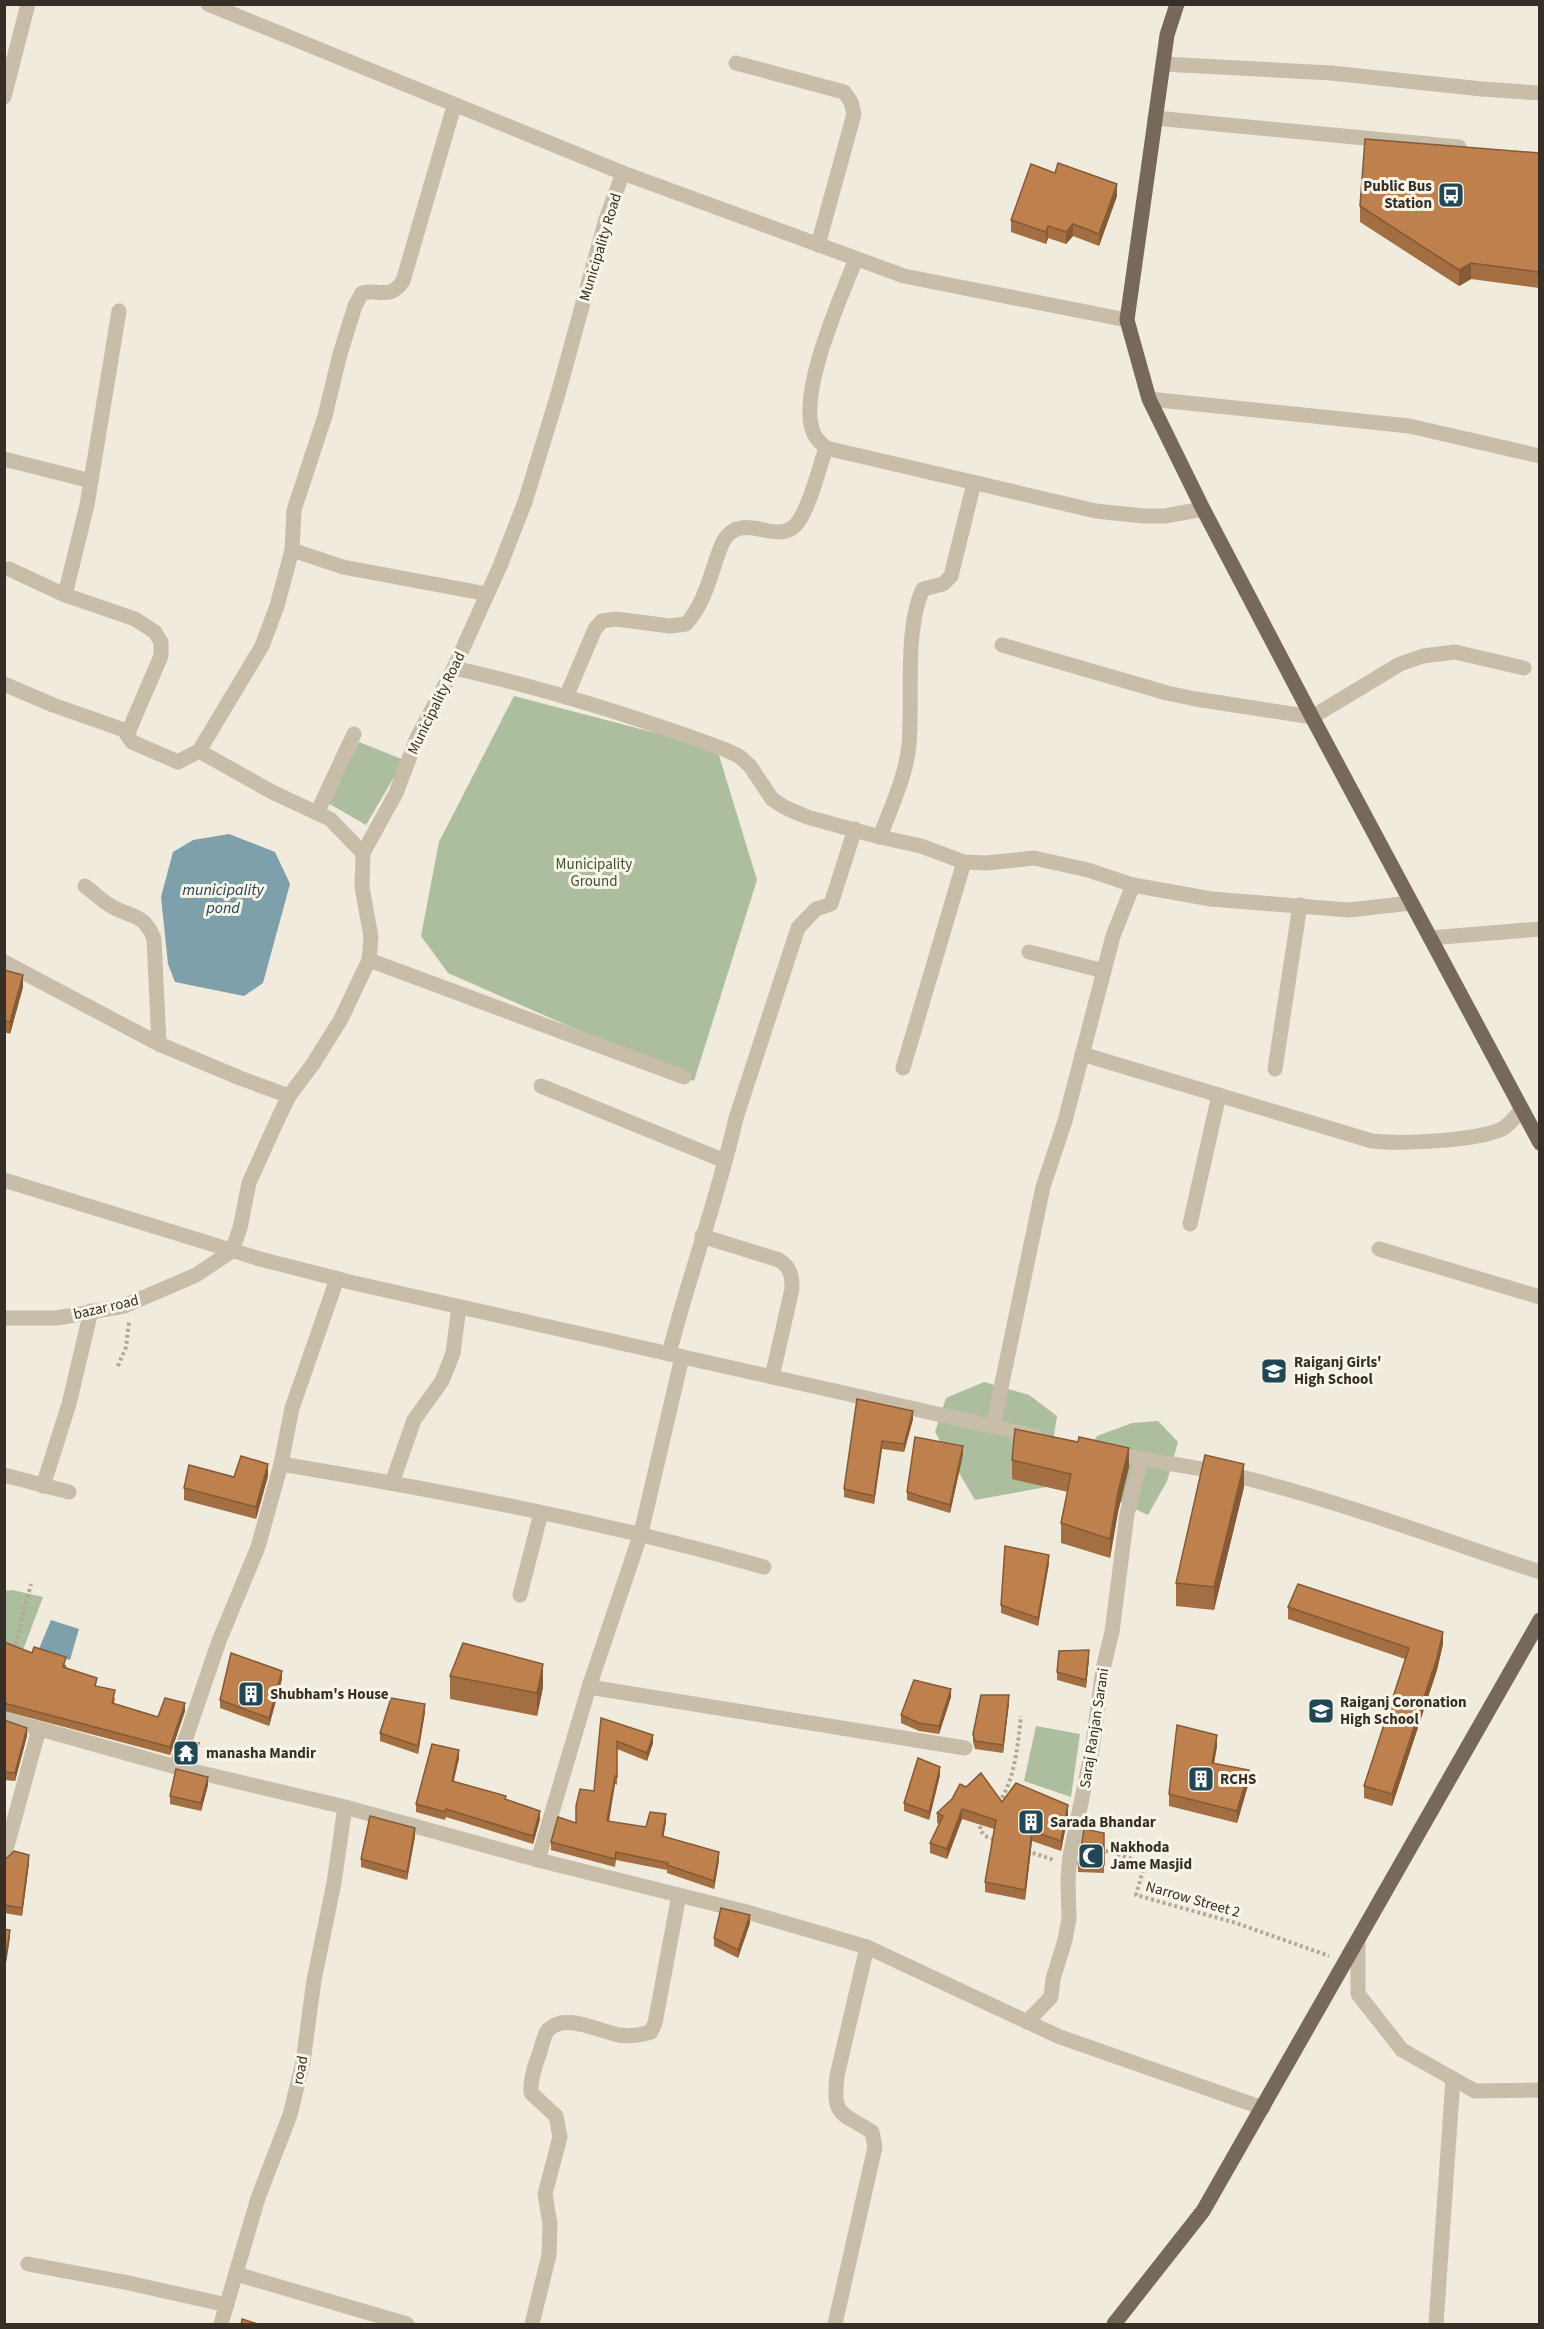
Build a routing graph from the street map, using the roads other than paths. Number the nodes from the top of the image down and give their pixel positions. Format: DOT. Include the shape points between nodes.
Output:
graph roads {
  1 [pos="28,4"];
  2 [pos="208,4"];
  3 [pos="1177,4"];
  4 [pos="736,63"];
  5 [pos="1163,64"];
  6 [pos="1539,93"];
  7 [pos="4,97"];
  8 [pos="454,106"];
  9 [pos="1155,118"];
  10 [pos="1476,148"];
  11 [pos="623,173"];
  12 [pos="818,245"];
  13 [pos="856,259"];
  14 [pos="119,311"];
  15 [pos="1127,320"];
  16 [pos="1149,399"];
  17 [pos="826,448"];
  18 [pos="1539,456"];
  19 [pos="4,459"];
  20 [pos="91,481"];
  21 [pos="974,483"];
  22 [pos="1203,509"];
  23 [pos="292,550"];
  24 [pos="9,569"];
  25 [pos="487,594"];
  26 [pos="65,595"];
  27 [pos="1002,645"];
  28 [pos="454,668"];
  29 [pos="1524,668"];
  30 [pos="4,684"];
  31 [pos="566,697"];
  32 [pos="1312,717"];
  33 [pos="354,734"];
  34 [pos="127,735"];
  35 [pos="199,751"];
  36 [pos="317,813"];
  37 [pos="855,829"];
  38 [pos="880,837"];
  39 [pos="363,853"];
  40 [pos="964,862"];
  41 [pos="1133,885"];
  42 [pos="85,886"];
  43 [pos="1411,903"];
  44 [pos="1300,905"];
  45 [pos="1539,928"];
  46 [pos="1430,939"];
  47 [pos="1029,952"];
  48 [pos="369,960"];
  49 [pos="4,962"];
  50 [pos="1104,971"];
  51 [pos="159,1044"];
  52 [pos="1082,1054"];
  53 [pos="903,1068"];
  54 [pos="1275,1069"];
  55 [pos="684,1077"];
  56 [pos="540,1086"];
  57 [pos="1219,1095"];
  58 [pos="289,1096"];
  59 [pos="1522,1109"];
  60 [pos="1539,1143"];
  61 [pos="725,1161"];
  62 [pos="4,1180"];
  63 [pos="1190,1224"];
  64 [pos="702,1236"];
  65 [pos="1379,1249"];
  66 [pos="232,1251"];
  67 [pos="337,1279"];
  68 [pos="1539,1297"];
  69 [pos="459,1306"];
  70 [pos="91,1311"];
  71 [pos="4,1318"];
  72 [pos="675,1355"];
  73 [pos="772,1377"];
  74 [pos="993,1426"];
  75 [pos="1050,1439"];
  76 [pos="1095,1450"];
  77 [pos="1141,1460"];
  78 [pos="281,1464"];
  79 [pos="4,1475"];
  80 [pos="392,1483"];
  81 [pos="43,1486"];
  82 [pos="69,1492"];
  83 [pos="541,1513"];
  84 [pos="641,1533"];
  85 [pos="764,1567"];
  86 [pos="1539,1572"];
  87 [pos="520,1595"];
  88 [pos="1539,1620"];
  89 [pos="589,1687"];
  90 [pos="4,1719"];
  91 [pos="39,1729"];
  92 [pos="965,1748"];
  93 [pos="176,1767"];
  94 [pos="345,1807"];
  95 [pos="4,1857"];
  96 [pos="538,1860"];
  97 [pos="679,1894"];
  98 [pos="1358,1939"];
  99 [pos="867,1947"];
  100 [pos="1027,2022"];
  101 [pos="1453,2079"];
  102 [pos="1539,2090"];
  103 [pos="1263,2108"];
  104 [pos="28,2264"];
  105 [pos="236,2274"];
  106 [pos="227,2305"];
  107 [pos="222,2325"];
  108 [pos="407,2325"];
  109 [pos="532,2325"];
  110 [pos="835,2325"];
  111 [pos="1114,2325"];
  112 [pos="1436,2325"];
  1 -- 7 [label="street"];
  2 -- 8 [label="street"];
  3 -- 5 [label="main road"];
  4 -- 12 [label="street" via="844,92 851,102 854,114"];
  5 -- 6 [label="street" via="1331,73"];
  5 -- 9 [label="main road"];
  8 -- 11 [label="street"];
  8 -- 23 [label="street" via="403,281 396,290 386,293 362,293 355,306 294,510"];
  9 -- 10 [label="street"];
  9 -- 15 [label="main road"];
  11 -- 12 [label="street"];
  11 -- 25 [label="street, Municipality Road" via="606,219 525,502"];
  12 -- 13 [label="street"];
  13 -- 15 [label="street" via="904,276"];
  13 -- 17 [label="street" via="810,392 809,414 814,435"];
  14 -- 20 [label="street"];
  15 -- 16 [label="main road"];
  16 -- 18 [label="street" via="1409,426"];
  16 -- 22 [label="main road"];
  17 -- 21 [label="street"];
  17 -- 31 [label="street" via="798,524 786,532 745,526 733,530 723,540 698,611 686,624 602,621"];
  19 -- 20 [label="street"];
  20 -- 26 [label="street"];
  21 -- 22 [label="street" via="1107,512 1166,516"];
  21 -- 38 [label="street" via="951,576 943,584 923,589 914,616 909,746"];
  22 -- 32 [label="main road"];
  23 -- 25 [label="street" via="344,567"];
  23 -- 35 [label="street" via="262,646"];
  24 -- 26 [label="street"];
  25 -- 28 [label="street, Municipality Road"];
  26 -- 34 [label="street" via="135,620 155,632 162,642 161,656"];
  27 -- 32 [label="street" via="1167,693"];
  28 -- 31 [label="street"];
  28 -- 39 [label="street, Municipality Road" via="417,738 396,793"];
  29 -- 32 [label="street" via="1455,652 1423,656 1401,664"];
  30 -- 34 [label="street" via="124,730"];
  31 -- 37 [label="street" via="726,750 750,766 772,799 784,807"];
  32 -- 43 [label="main road"];
  33 -- 36 [label="street"];
  34 -- 35 [label="street" via="132,742 178,762"];
  35 -- 36 [label="street"];
  36 -- 39 [label="street" via="330,819"];
  37 -- 38 [label="street"];
  37 -- 61 [label="street" via="831,903 816,909 798,928"];
  38 -- 40 [label="street" via="921,846"];
  39 -- 48 [label="street, Municipality Road" via="362,886 371,937"];
  40 -- 41 [label="street" via="1034,858"];
  40 -- 53 [label="street"];
  41 -- 44 [label="street" via="1211,899"];
  41 -- 50 [label="street"];
  42 -- 51 [label="street" via="112,907 149,926 154,939"];
  43 -- 44 [label="street" via="1349,910"];
  43 -- 46 [label="main road"];
  44 -- 54 [label="street"];
  45 -- 46 [label="street"];
  46 -- 59 [label="main road"];
  47 -- 50 [label="street"];
  48 -- 55 [label="street"];
  48 -- 58 [label="street, Municipality Road" via="337,1026"];
  49 -- 51 [label="street"];
  50 -- 52 [label="street"];
  51 -- 58 [label="street"];
  52 -- 57 [label="street"];
  52 -- 74 [label="street" via="1065,1121 1042,1187"];
  56 -- 61 [label="street"];
  57 -- 59 [label="street" via="1372,1142 1398,1144 1482,1135 1504,1128"];
  57 -- 63 [label="street"];
  58 -- 66 [label="street, Municipality Road" via="249,1183"];
  59 -- 60 [label="main road"];
  61 -- 64 [label="street"];
  62 -- 66 [label="street"];
  64 -- 72 [label="street"];
  64 -- 73 [label="street" via="788,1266 792,1288"];
  65 -- 68 [label="street"];
  66 -- 67 [label="street"];
  66 -- 70 [label="street, bazar road" via="196,1275 136,1302"];
  67 -- 69 [label="street"];
  67 -- 78 [label="street" via="292,1407"];
  69 -- 72 [label="street"];
  69 -- 80 [label="street" via="453,1353 442,1381 414,1420"];
  70 -- 71 [label="street, bazar road" via="57,1318"];
  70 -- 81 [label="street" via="69,1404"];
  72 -- 73 [label="street"];
  72 -- 84 [label="street"];
  73 -- 74 [label="street"];
  74 -- 75 [label="street"];
  76 -- 77 [label="street"];
  77 -- 86 [label="street" via="1209,1469 1262,1482"];
  77 -- 100 [label="street, Saraj Ranjan Sarani" via="1127,1514 1112,1632 1070,1864 1070,1919 1051,1997"];
  78 -- 80 [label="street"];
  78 -- 93 [label="street" via="258,1547 219,1641"];
  79 -- 81 [label="street"];
  80 -- 83 [label="street"];
  81 -- 82 [label="street"];
  83 -- 84 [label="street"];
  83 -- 87 [label="street"];
  84 -- 85 [label="street"];
  84 -- 89 [label="street"];
  88 -- 98 [label="main road"];
  89 -- 92 [label="street"];
  89 -- 96 [label="street"];
  90 -- 91 [label="street"];
  91 -- 93 [label="street"];
  91 -- 95 [label="street"];
  93 -- 94 [label="street"];
  94 -- 96 [label="street"];
  94 -- 105 [label="street, road" via="293,2105 258,2198"];
  96 -- 97 [label="street"];
  97 -- 99 [label="street"];
  97 -- 109 [label="street" via="651,2032 621,2036 565,2023 547,2031 540,2050 531,2093 556,2116 560,2137 545,2194 550,2224 549,2255"];
  98 -- 101 [label="street" via="1358,1994 1402,2050"];
  98 -- 103 [label="main road"];
  99 -- 100 [label="street"];
  99 -- 110 [label="street" via="834,2097 843,2115 872,2132 875,2147"];
  100 -- 103 [label="street"];
  101 -- 102 [label="street" via="1475,2091"];
  101 -- 112 [label="street"];
  103 -- 111 [label="main road" via="1203,2211"];
  104 -- 106 [label="street"];
  105 -- 106 [label="street, road"];
  105 -- 108 [label="street"];
  106 -- 107 [label="street, road"];
}
